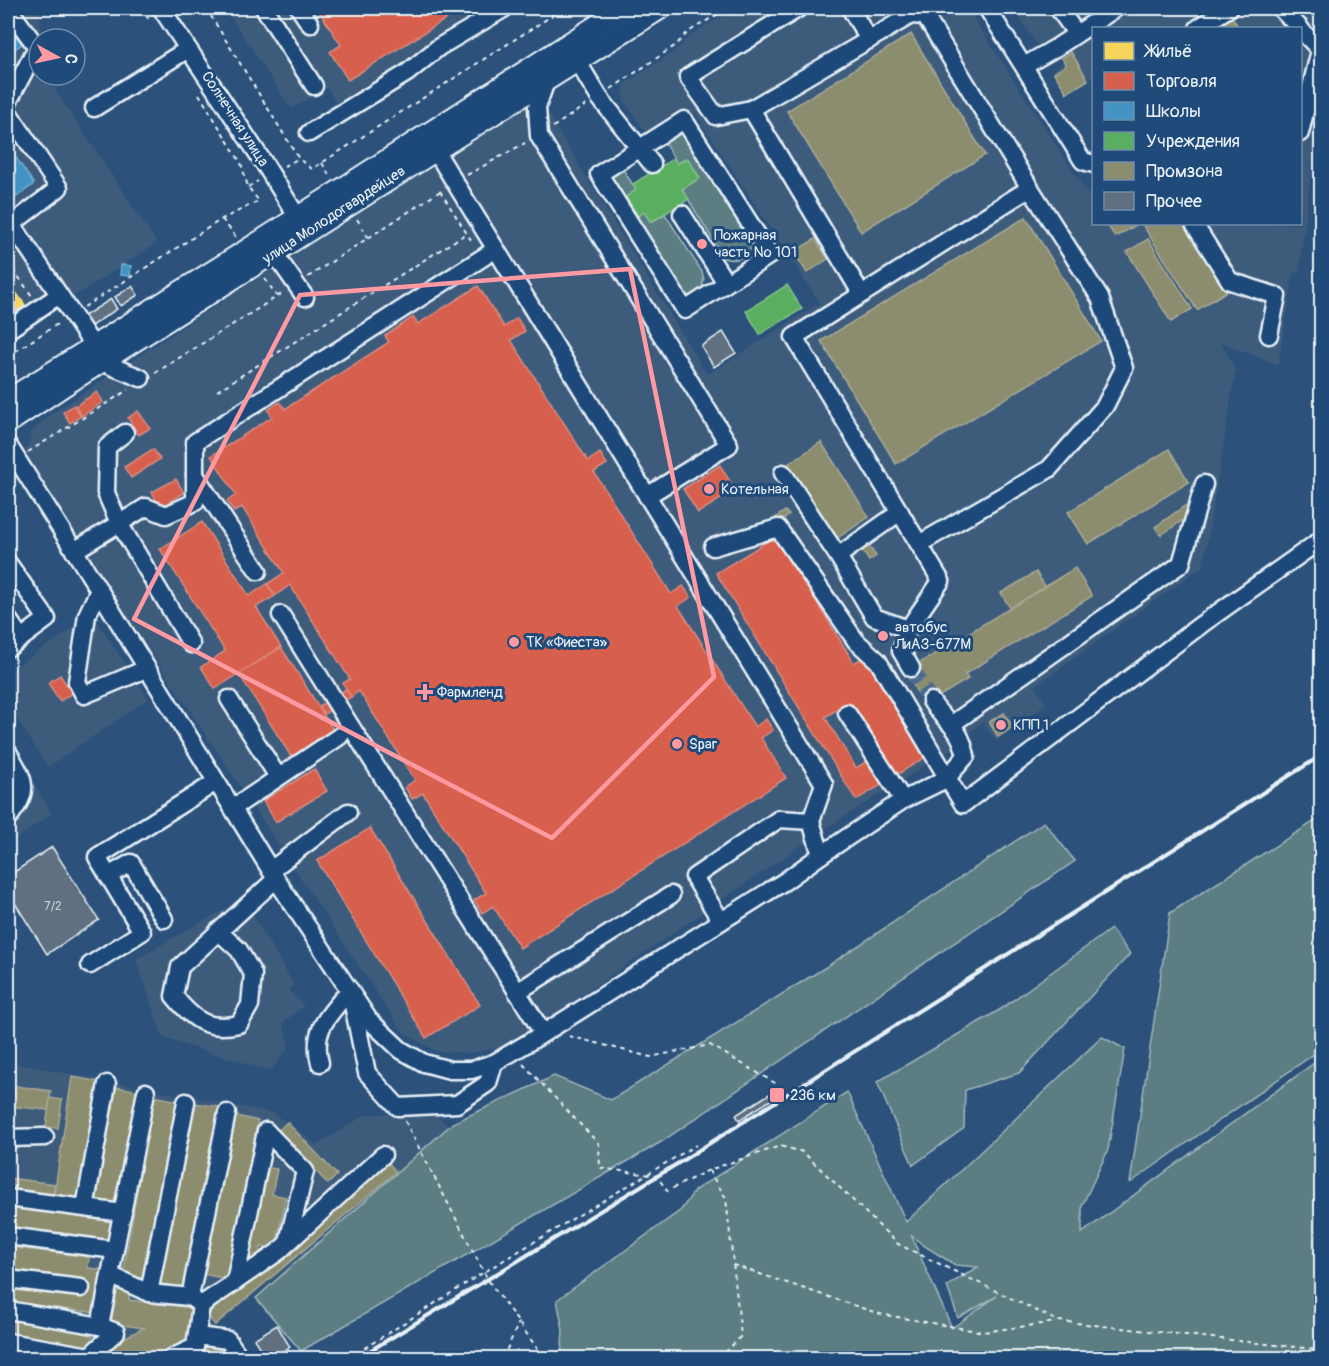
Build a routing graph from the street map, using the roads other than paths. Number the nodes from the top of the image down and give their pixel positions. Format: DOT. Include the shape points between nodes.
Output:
graph roads {
  1 [pos="8,8"];
  2 [pos="161,8"];
  3 [pos="264,8"];
  4 [pos="299,8"];
  5 [pos="505,8"];
  6 [pos="661,8"];
  7 [pos="799,8"];
  8 [pos="850,8"];
  9 [pos="987,8"];
  10 [pos="1058,8"];
  11 [pos="1116,8"];
  12 [pos="1229,8"];
  13 [pos="1280,8"];
  14 [pos="908,11"];
  15 [pos="625,12"];
  16 [pos="310,24"];
  17 [pos="1200,27"];
  18 [pos="1298,27"];
  19 [pos="1302,31"];
  20 [pos="1076,33"];
  21 [pos="869,40"];
  22 [pos="188,49"];
  23 [pos="576,61"];
  24 [pos="1024,66"];
  25 [pos="546,81"];
  26 [pos="314,86"];
  27 [pos="8,102"];
  28 [pos="94,108"];
  29 [pos="751,109"];
  30 [pos="8,112"];
  31 [pos="1302,125"];
  32 [pos="309,133"];
  33 [pos="639,149"];
  34 [pos="435,150"];
  35 [pos="1092,163"];
  36 [pos="652,164"];
  37 [pos="1030,188"];
  38 [pos="682,214"];
  39 [pos="302,225"];
  40 [pos="1195,225"];
  41 [pos="10,226"];
  42 [pos="496,249"];
  43 [pos="274,253"];
  44 [pos="726,283"];
  45 [pos="301,290"];
  46 [pos="861,293"];
  47 [pos="59,295"];
  48 [pos="8,330"];
  49 [pos="1269,335"];
  50 [pos="97,355"];
  51 [pos="142,380"];
  52 [pos="8,400"];
  53 [pos="8,423"];
  54 [pos="125,433"];
  55 [pos="12,452"];
  56 [pos="783,473"];
  57 [pos="195,475"];
  58 [pos="1204,483"];
  59 [pos="647,496"];
  60 [pos="900,512"];
  61 [pos="119,523"];
  62 [pos="1322,539"];
  63 [pos="919,544"];
  64 [pos="713,547"];
  65 [pos="74,551"];
  66 [pos="838,556"];
  67 [pos="8,563"];
  68 [pos="258,571"];
  69 [pos="99,590"];
  70 [pos="281,615"];
  71 [pos="8,619"];
  72 [pos="908,629"];
  73 [pos="14,643"];
  74 [pos="191,644"];
  75 [pos="911,668"];
  76 [pos="146,669"];
  77 [pos="230,699"];
  78 [pos="931,701"];
  79 [pos="847,713"];
  80 [pos="952,724"];
  81 [pos="340,736"];
  82 [pos="8,752"];
  83 [pos="278,777"];
  84 [pos="946,779"];
  85 [pos="216,782"];
  86 [pos="903,800"];
  87 [pos="233,808"];
  88 [pos="348,812"];
  89 [pos="8,818"];
  90 [pos="811,821"];
  91 [pos="821,855"];
  92 [pos="274,874"];
  93 [pos="108,876"];
  94 [pos="671,895"];
  95 [pos="164,919"];
  96 [pos="721,921"];
  97 [pos="218,931"];
  98 [pos="90,965"];
  99 [pos="350,990"];
  100 [pos="517,992"];
  101 [pos="548,1030"];
  102 [pos="320,1063"];
  103 [pos="494,1063"];
  104 [pos="107,1084"];
  105 [pos="146,1092"];
  106 [pos="186,1102"];
  107 [pos="227,1113"];
  108 [pos="45,1137"];
  109 [pos="8,1138"];
  110 [pos="383,1155"];
  111 [pos="8,1198"];
  112 [pos="85,1208"];
  113 [pos="123,1213"];
  114 [pos="8,1236"];
  115 [pos="288,1242"];
  116 [pos="115,1250"];
  117 [pos="110,1275"];
  118 [pos="8,1279"];
  119 [pos="235,1282"];
  120 [pos="81,1288"];
  121 [pos="149,1293"];
  122 [pos="195,1301"];
  123 [pos="8,1310"];
  124 [pos="100,1326"];
  125 [pos="196,1336"];
  126 [pos="8,1342"];
  127 [pos="88,1357"];
  128 [pos="171,1359"];
  129 [pos="240,1359"];
  1 -- 27 [label="street" via="37,46"];
  2 -- 22 [label="street, Солнечная улица"];
  3 -- 26 [label="street"];
  4 -- 16 [label="street"];
  5 -- 32 [label="street"];
  6 -- 15 [label="main road, улица Молодогвардейцев"];
  7 -- 29 [label="street" via="688,77 716,116"];
  8 -- 21 [label="street"];
  9 -- 24 [label="street"];
  10 -- 20 [label="street"];
  11 -- 20 [label="street"];
  12 -- 17 [label="street"];
  13 -- 18 [label="street"];
  14 -- 21 [label="street"];
  14 -- 37 [label="street" via="925,16"];
  15 -- 23 [label="main road, улица Молодогвардейцев"];
  15 -- 39 [label="main road, улица Молодогвардейцев"];
  19 -- 31 [label="street" via="1320,50"];
  20 -- 24 [label="street"];
  21 -- 29 [label="street"];
  22 -- 28 [label="street"];
  22 -- 39 [label="street, Солнечная улица"];
  23 -- 25 [label="main road, улица Молодогвардейцев"];
  23 -- 33 [label="street"];
  24 -- 35 [label="street" via="1083,161"];
  25 -- 34 [label="main road, улица Молодогвардейцев"];
  25 -- 59 [label="street" via="537,107 539,136 729,445"];
  29 -- 46 [label="street"];
  30 -- 41 [label="street" via="60,188"];
  33 -- 36 [label="street"];
  33 -- 44 [label="street" via="599,174 685,310"];
  33 -- 44 [label="street" via="684,120 770,255"];
  34 -- 39 [label="main road, улица Молодогвардейцев"];
  34 -- 42 [label="street" via="448,186"];
  37 -- 46 [label="street"];
  37 -- 63 [label="street" via="1100,298 1124,368 1105,406 1050,469"];
  38 -- 44 [label="street"];
  39 -- 43 [label="main road, улица Молодогвардейцев"];
  39 -- 50 [label="main road, улица Молодогвардейцев"];
  40 -- 49 [label="street" via="1230,281 1277,296"];
  41 -- 47 [label="street"];
  42 -- 57 [label="street" via="195,442"];
  42 -- 59 [label="street"];
  43 -- 45 [label="street"];
  43 -- 50 [label="main road, улица Молодогвардейцев"];
  46 -- 60 [label="street" via="794,337"];
  47 -- 48 [label="street"];
  47 -- 50 [label="street"];
  50 -- 51 [label="street"];
  50 -- 52 [label="main road, улица Молодогвардейцев"];
  50 -- 53 [label="main road, улица Молодогвардейцев"];
  54 -- 61 [label="street" via="107,447 106,493"];
  55 -- 65 [label="street"];
  56 -- 66 [label="street"];
  57 -- 61 [label="street" via="195,502 166,515 146,507"];
  57 -- 68 [label="street"];
  58 -- 80 [label="street" via="1181,564"];
  59 -- 90 [label="street" via="824,784"];
  60 -- 63 [label="street"];
  60 -- 66 [label="street"];
  61 -- 65 [label="street"];
  61 -- 74 [label="street"];
  62 -- 84 [label="street" via="963,804"];
  63 -- 72 [label="street" via="940,581"];
  64 -- 84 [label="street" via="777,528 856,641 878,661"];
  65 -- 69 [label="street"];
  66 -- 72 [label="street" via="874,617"];
  67 -- 73 [label="street" via="47,619"];
  69 -- 76 [label="street"];
  69 -- 76 [label="street" via="87,615 76,682 80,689 84,695"];
  70 -- 100 [label="street"];
  71 -- 73 [label="street"];
  72 -- 75 [label="street" via="901,651"];
  76 -- 85 [label="street"];
  77 -- 83 [label="street"];
  78 -- 80 [label="street"];
  79 -- 86 [label="street"];
  80 -- 84 [label="street" via="962,739 966,756"];
  81 -- 83 [label="street"];
  82 -- 89 [label="street" via="24,783 20,803"];
  83 -- 87 [label="street"];
  84 -- 86 [label="street"];
  85 -- 87 [label="street"];
  85 -- 93 [label="street" via="97,857"];
  86 -- 91 [label="street"];
  87 -- 92 [label="street"];
  88 -- 92 [label="street"];
  90 -- 91 [label="street"];
  90 -- 96 [label="street" via="779,819 693,877"];
  91 -- 96 [label="street"];
  92 -- 97 [label="street"];
  92 -- 99 [label="street"];
  93 -- 95 [label="street" via="131,863"];
  93 -- 98 [label="street" via="142,932"];
  94 -- 100 [label="street"];
  96 -- 101 [label="street"];
  97 -- 97 [label="street" via="180,967 174,996 200,1022 222,1028 239,1024 244,1017 250,1005 254,974 239,950"];
  99 -- 102 [label="street" via="323,1023 315,1047"];
  99 -- 103 [label="street" via="369,1020 401,1050 424,1063 450,1070 471,1070"];
  99 -- 103 [label="street" via="367,1074 398,1107 456,1104 488,1083"];
  100 -- 101 [label="street"];
  101 -- 103 [label="street"];
  104 -- 112 [label="street"];
  105 -- 113 [label="street"];
  106 -- 121 [label="street"];
  107 -- 122 [label="street"];
  108 -- 109 [label="street"];
  110 -- 115 [label="street"];
  111 -- 112 [label="street"];
  112 -- 113 [label="street"];
  113 -- 116 [label="street"];
  114 -- 116 [label="street"];
  115 -- 119 [label="street"];
  115 -- 119 [label="street" via="305,1171 266,1131"];
  116 -- 117 [label="street"];
  117 -- 121 [label="street"];
  117 -- 124 [label="street"];
  118 -- 120 [label="street"];
  119 -- 122 [label="street"];
  121 -- 122 [label="street"];
  122 -- 125 [label="street"];
  123 -- 124 [label="street"];
  124 -- 127 [label="street" via="116,1332"];
  125 -- 128 [label="street" via="195,1347"];
  125 -- 129 [label="street" via="228,1340"];
  126 -- 127 [label="street"];
}
